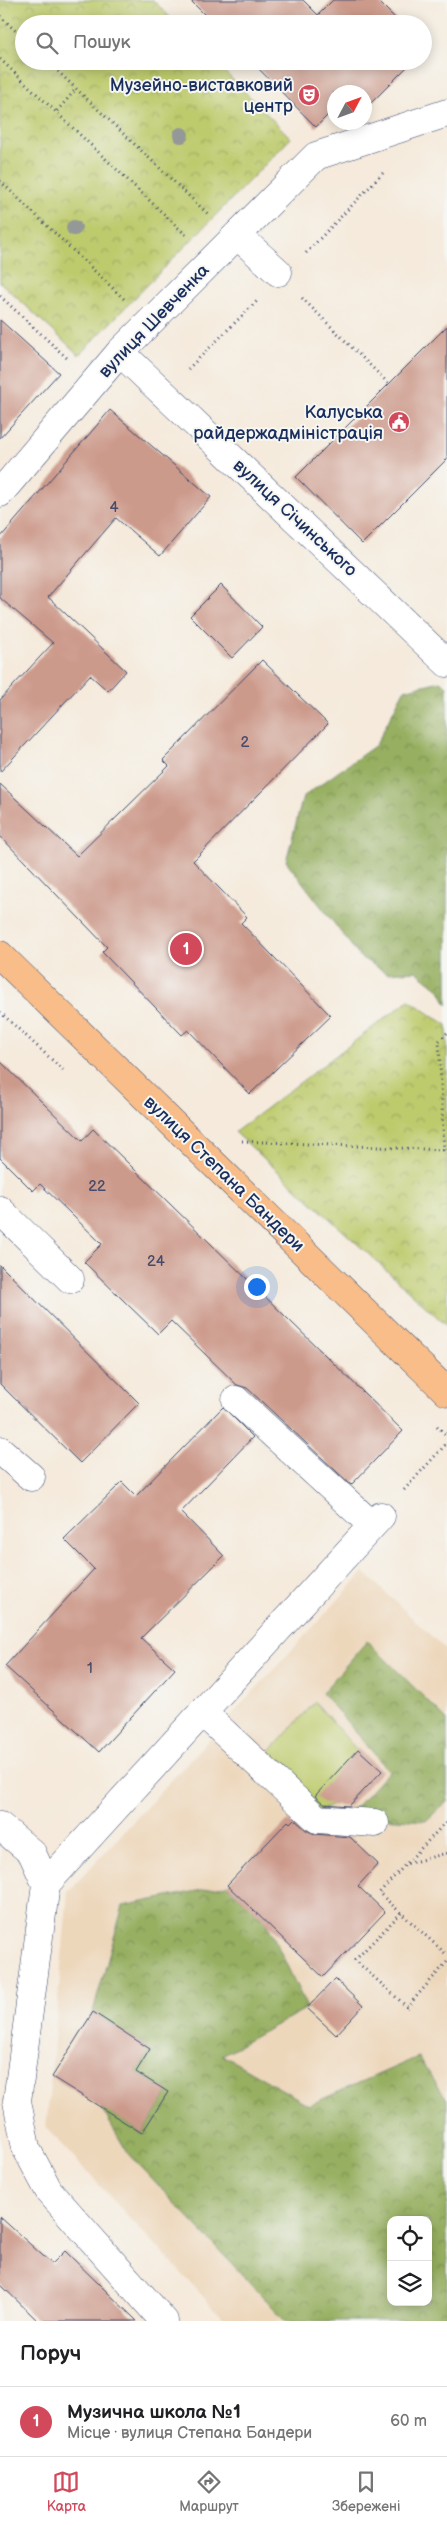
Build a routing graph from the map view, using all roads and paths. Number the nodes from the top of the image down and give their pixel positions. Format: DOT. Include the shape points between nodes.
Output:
graph roads {
  1 [pos="0,16"];
  2 [pos="15,30"];
  3 [pos="0,59"];
  4 [pos="57,70"];
  5 [pos="76,89"];
  6 [pos="56,111"];
  7 [pos="447,113"];
  8 [pos="0,181"];
  9 [pos="213,219"];
  10 [pos="237,235"];
  11 [pos="192,240"];
  12 [pos="278,272"];
  13 [pos="0,296"];
  14 [pos="129,304"];
  15 [pos="120,352"];
  16 [pos="72,362"];
  17 [pos="389,384"];
  18 [pos="0,493"];
  19 [pos="447,663"];
  20 [pos="0,956"];
  21 [pos="447,1033"];
  22 [pos="237,1141"];
  23 [pos="445,1152"];
  24 [pos="0,1210"];
  25 [pos="70,1279"];
  26 [pos="447,1392"];
  27 [pos="236,1400"];
  28 [pos="447,1443"];
  29 [pos="0,1450"];
  30 [pos="32,1477"];
  31 [pos="376,1520"];
  32 [pos="202,1712"];
  33 [pos="447,1821"];
  34 [pos="375,1823"];
  35 [pos="0,1826"];
  36 [pos="447,1854"];
  37 [pos="406,1864"];
  38 [pos="46,1884"];
  39 [pos="401,1913"];
  40 [pos="447,1955"];
  41 [pos="447,1962"];
  42 [pos="164,2321"];
  1 -- 2 [label="path"];
  3 -- 6 [label="path"];
  4 -- 5 [label="path"];
  5 -- 6 [label="path"];
  5 -- 9 [label="path"];
  6 -- 11 [label="path"];
  7 -- 10 [label="street, вулиця Шевченка" via="316,156"];
  8 -- 14 [label="path"];
  10 -- 12 [label="street"];
  10 -- 15 [label="street, вулиця Шевченка"];
  12 -- 17 [label="path"];
  13 -- 16 [label="path"];
  15 -- 18 [label="street, вулиця Шевченка"];
  15 -- 19 [label="street, вулиця Січинського"];
  20 -- 26 [label="main road, вулиця Степана Бандери"];
  21 -- 23 [label="path" via="439,1042"];
  22 -- 23 [label="path"];
  24 -- 25 [label="street"];
  27 -- 31 [label="street"];
  28 -- 31 [label="path"];
  29 -- 30 [label="street"];
  31 -- 32 [label="street"];
  32 -- 34 [label="street" via="317,1819"];
  32 -- 38 [label="street"];
  33 -- 37 [label="path"];
  35 -- 38 [label="street" via="32,1853"];
  36 -- 37 [label="path"];
  37 -- 39 [label="path" via="379,1893"];
  38 -- 42 [label="street" via="17,2101 26,2148 49,2191"];
  39 -- 40 [label="path"];
  39 -- 41 [label="path" via="355,1960 407,2007"];
}
